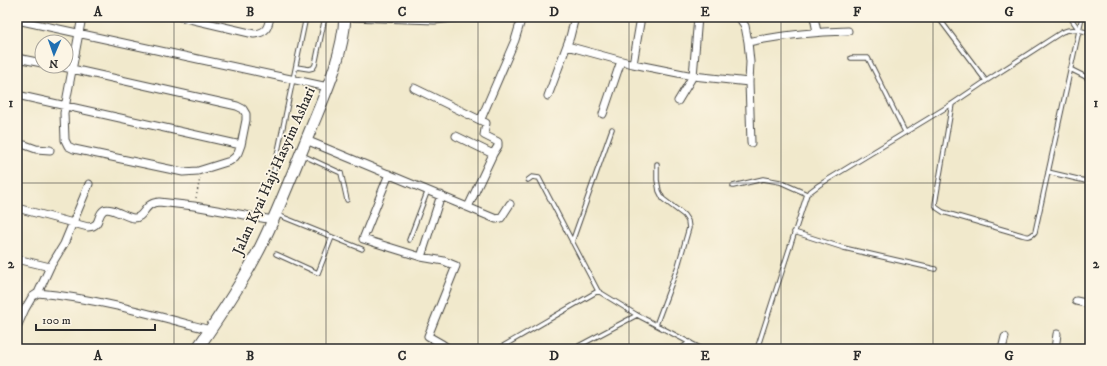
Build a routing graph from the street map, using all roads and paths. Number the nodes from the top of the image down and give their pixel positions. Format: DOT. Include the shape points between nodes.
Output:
graph roads {
  1 [pos="82,17"];
  2 [pos="180,17"];
  3 [pos="270,17"];
  4 [pos="306,17"];
  5 [pos="325,17"];
  6 [pos="345,17"];
  7 [pos="353,17"];
  8 [pos="463,17"];
  9 [pos="522,17"];
  10 [pos="575,17"];
  11 [pos="641,17"];
  12 [pos="698,17"];
  13 [pos="739,17"];
  14 [pos="814,17"];
  15 [pos="938,17"];
  16 [pos="1070,17"];
  17 [pos="1082,17"];
  18 [pos="435,19"];
  19 [pos="17,20"];
  20 [pos="848,30"];
  21 [pos="1079,30"];
  22 [pos="817,32"];
  23 [pos="79,33"];
  24 [pos="1090,33"];
  25 [pos="748,42"];
  26 [pos="567,46"];
  27 [pos="17,58"];
  28 [pos="851,58"];
  29 [pos="74,59"];
  30 [pos="34,61"];
  31 [pos="621,61"];
  32 [pos="633,64"];
  33 [pos="296,66"];
  34 [pos="74,69"];
  35 [pos="1070,69"];
  36 [pos="71,74"];
  37 [pos="693,76"];
  38 [pos="1090,79"];
  39 [pos="293,80"];
  40 [pos="986,81"];
  41 [pos="749,82"];
  42 [pos="328,87"];
  43 [pos="414,88"];
  44 [pos="17,95"];
  45 [pos="548,96"];
  46 [pos="678,101"];
  47 [pos="952,104"];
  48 [pos="65,105"];
  49 [pos="603,114"];
  50 [pos="481,120"];
  51 [pos="612,129"];
  52 [pos="905,132"];
  53 [pos="456,136"];
  54 [pos="306,140"];
  55 [pos="751,143"];
  56 [pos="17,145"];
  57 [pos="241,145"];
  58 [pos="50,150"];
  59 [pos="301,154"];
  60 [pos="493,154"];
  61 [pos="657,164"];
  62 [pos="198,172"];
  63 [pos="1048,172"];
  64 [pos="389,174"];
  65 [pos="273,175"];
  66 [pos="528,180"];
  67 [pos="1090,182"];
  68 [pos="89,184"];
  69 [pos="733,186"];
  70 [pos="428,190"];
  71 [pos="807,194"];
  72 [pos="441,196"];
  73 [pos="347,200"];
  74 [pos="510,204"];
  75 [pos="194,206"];
  76 [pos="468,207"];
  77 [pos="17,208"];
  78 [pos="274,217"];
  79 [pos="73,223"];
  80 [pos="794,232"];
  81 [pos="332,237"];
  82 [pos="409,240"];
  83 [pos="572,242"];
  84 [pos="362,249"];
  85 [pos="276,254"];
  86 [pos="421,256"];
  87 [pos="17,259"];
  88 [pos="50,267"];
  89 [pos="935,269"];
  90 [pos="598,291"];
  91 [pos="38,293"];
  92 [pos="1076,301"];
  93 [pos="1090,304"];
  94 [pos="637,315"];
  95 [pos="656,325"];
  96 [pos="17,327"];
  97 [pos="210,330"];
  98 [pos="1058,334"];
  99 [pos="1004,337"];
  100 [pos="690,342"];
  101 [pos="197,349"];
  102 [pos="449,349"];
  103 [pos="498,349"];
  104 [pos="573,349"];
  105 [pos="680,349"];
  106 [pos="702,349"];
  107 [pos="757,349"];
  108 [pos="1002,349"];
  109 [pos="1055,349"];
  1 -- 23 [label="street"];
  2 -- 3 [label="street" via="260,34 266,30"];
  4 -- 33 [label="lane"];
  5 -- 33 [label="lane" via="315,65 309,69"];
  6 -- 42 [label="main road, Jalan Kyai Haji Hasyim Ashari" via="340,50"];
  7 -- 18 [label="street"];
  8 -- 18 [label="street"];
  9 -- 50 [label="street" via="515,40"];
  10 -- 26 [label="street"];
  11 -- 32 [label="street"];
  12 -- 37 [label="street"];
  13 -- 25 [label="street" via="745,26"];
  14 -- 22 [label="street"];
  15 -- 40 [label="lane"];
  16 -- 21 [label="lane"];
  17 -- 21 [label="lane"];
  19 -- 23 [label="street"];
  20 -- 22 [label="street"];
  21 -- 24 [label="lane"];
  21 -- 35 [label="lane"];
  21 -- 40 [label="lane" via="1062,32"];
  22 -- 25 [label="street" via="775,36"];
  23 -- 29 [label="street"];
  23 -- 39 [label="street"];
  25 -- 41 [label="street"];
  26 -- 31 [label="street"];
  26 -- 45 [label="street"];
  27 -- 30 [label="street"];
  28 -- 52 [label="lane" via="868,58"];
  31 -- 32 [label="street"];
  31 -- 49 [label="street"];
  32 -- 37 [label="street"];
  33 -- 39 [label="lane"];
  34 -- 57 [label="street" via="237,106 246,114"];
  35 -- 38 [label="lane"];
  35 -- 63 [label="lane"];
  36 -- 48 [label="street"];
  37 -- 41 [label="street"];
  37 -- 46 [label="street"];
  39 -- 42 [label="street"];
  39 -- 65 [label="lane"];
  40 -- 47 [label="lane"];
  41 -- 55 [label="street"];
  42 -- 54 [label="main road, Jalan Kyai Haji Hasyim Ashari"];
  43 -- 50 [label="street"];
  44 -- 48 [label="street"];
  47 -- 52 [label="lane"];
  47 -- 63 [label="lane" via="935,204 937,208 943,212 1028,237 1032,236"];
  48 -- 57 [label="street"];
  48 -- 62 [label="street" via="65,140 68,146 183,172"];
  50 -- 60 [label="street" via="486,123 484,135 498,142"];
  51 -- 83 [label="lane"];
  52 -- 71 [label="lane"];
  53 -- 60 [label="street"];
  54 -- 59 [label="main road, Jalan Kyai Haji Hasyim Ashari"];
  54 -- 64 [label="street"];
  56 -- 58 [label="street"];
  57 -- 62 [label="street" via="238,153 230,161"];
  59 -- 73 [label="lane" via="341,173"];
  59 -- 78 [label="main road, Jalan Kyai Haji Hasyim Ashari"];
  60 -- 76 [label="street"];
  61 -- 95 [label="lane" via="657,180 663,199 684,215 689,228"];
  62 -- 75 [label="path" via="200,180"];
  63 -- 67 [label="lane"];
  64 -- 70 [label="street"];
  64 -- 86 [label="street" via="363,239"];
  66 -- 83 [label="lane" via="532,177 539,178"];
  68 -- 79 [label="street"];
  69 -- 71 [label="lane" via="763,179 780,182"];
  70 -- 72 [label="street"];
  70 -- 82 [label="lane"];
  71 -- 80 [label="lane"];
  72 -- 76 [label="street"];
  72 -- 86 [label="street"];
  74 -- 76 [label="street" via="501,218 496,219"];
  75 -- 78 [label="street"];
  75 -- 79 [label="street" via="154,202 140,217 130,217 108,209 102,212 93,226"];
  77 -- 79 [label="street"];
  78 -- 81 [label="lane"];
  78 -- 97 [label="main road, Jalan Kyai Haji Hasyim Ashari" via="237,289"];
  79 -- 88 [label="street"];
  80 -- 89 [label="lane" via="844,248"];
  80 -- 107 [label="lane"];
  81 -- 84 [label="lane"];
  81 -- 85 [label="lane" via="318,273"];
  83 -- 90 [label="lane"];
  86 -- 102 [label="street" via="456,266 428,336"];
  87 -- 88 [label="street"];
  88 -- 91 [label="street"];
  90 -- 94 [label="lane"];
  90 -- 103 [label="lane"];
  91 -- 96 [label="street" via="28,303"];
  91 -- 97 [label="street" via="152,314"];
  92 -- 93 [label="street"];
  94 -- 95 [label="lane"];
  94 -- 104 [label="lane"];
  95 -- 100 [label="lane"];
  97 -- 101 [label="main road, Jalan Kyai Haji Hasyim Ashari"];
  98 -- 109 [label="street"];
  99 -- 108 [label="street"];
  100 -- 105 [label="lane"];
  100 -- 106 [label="lane"];
}
